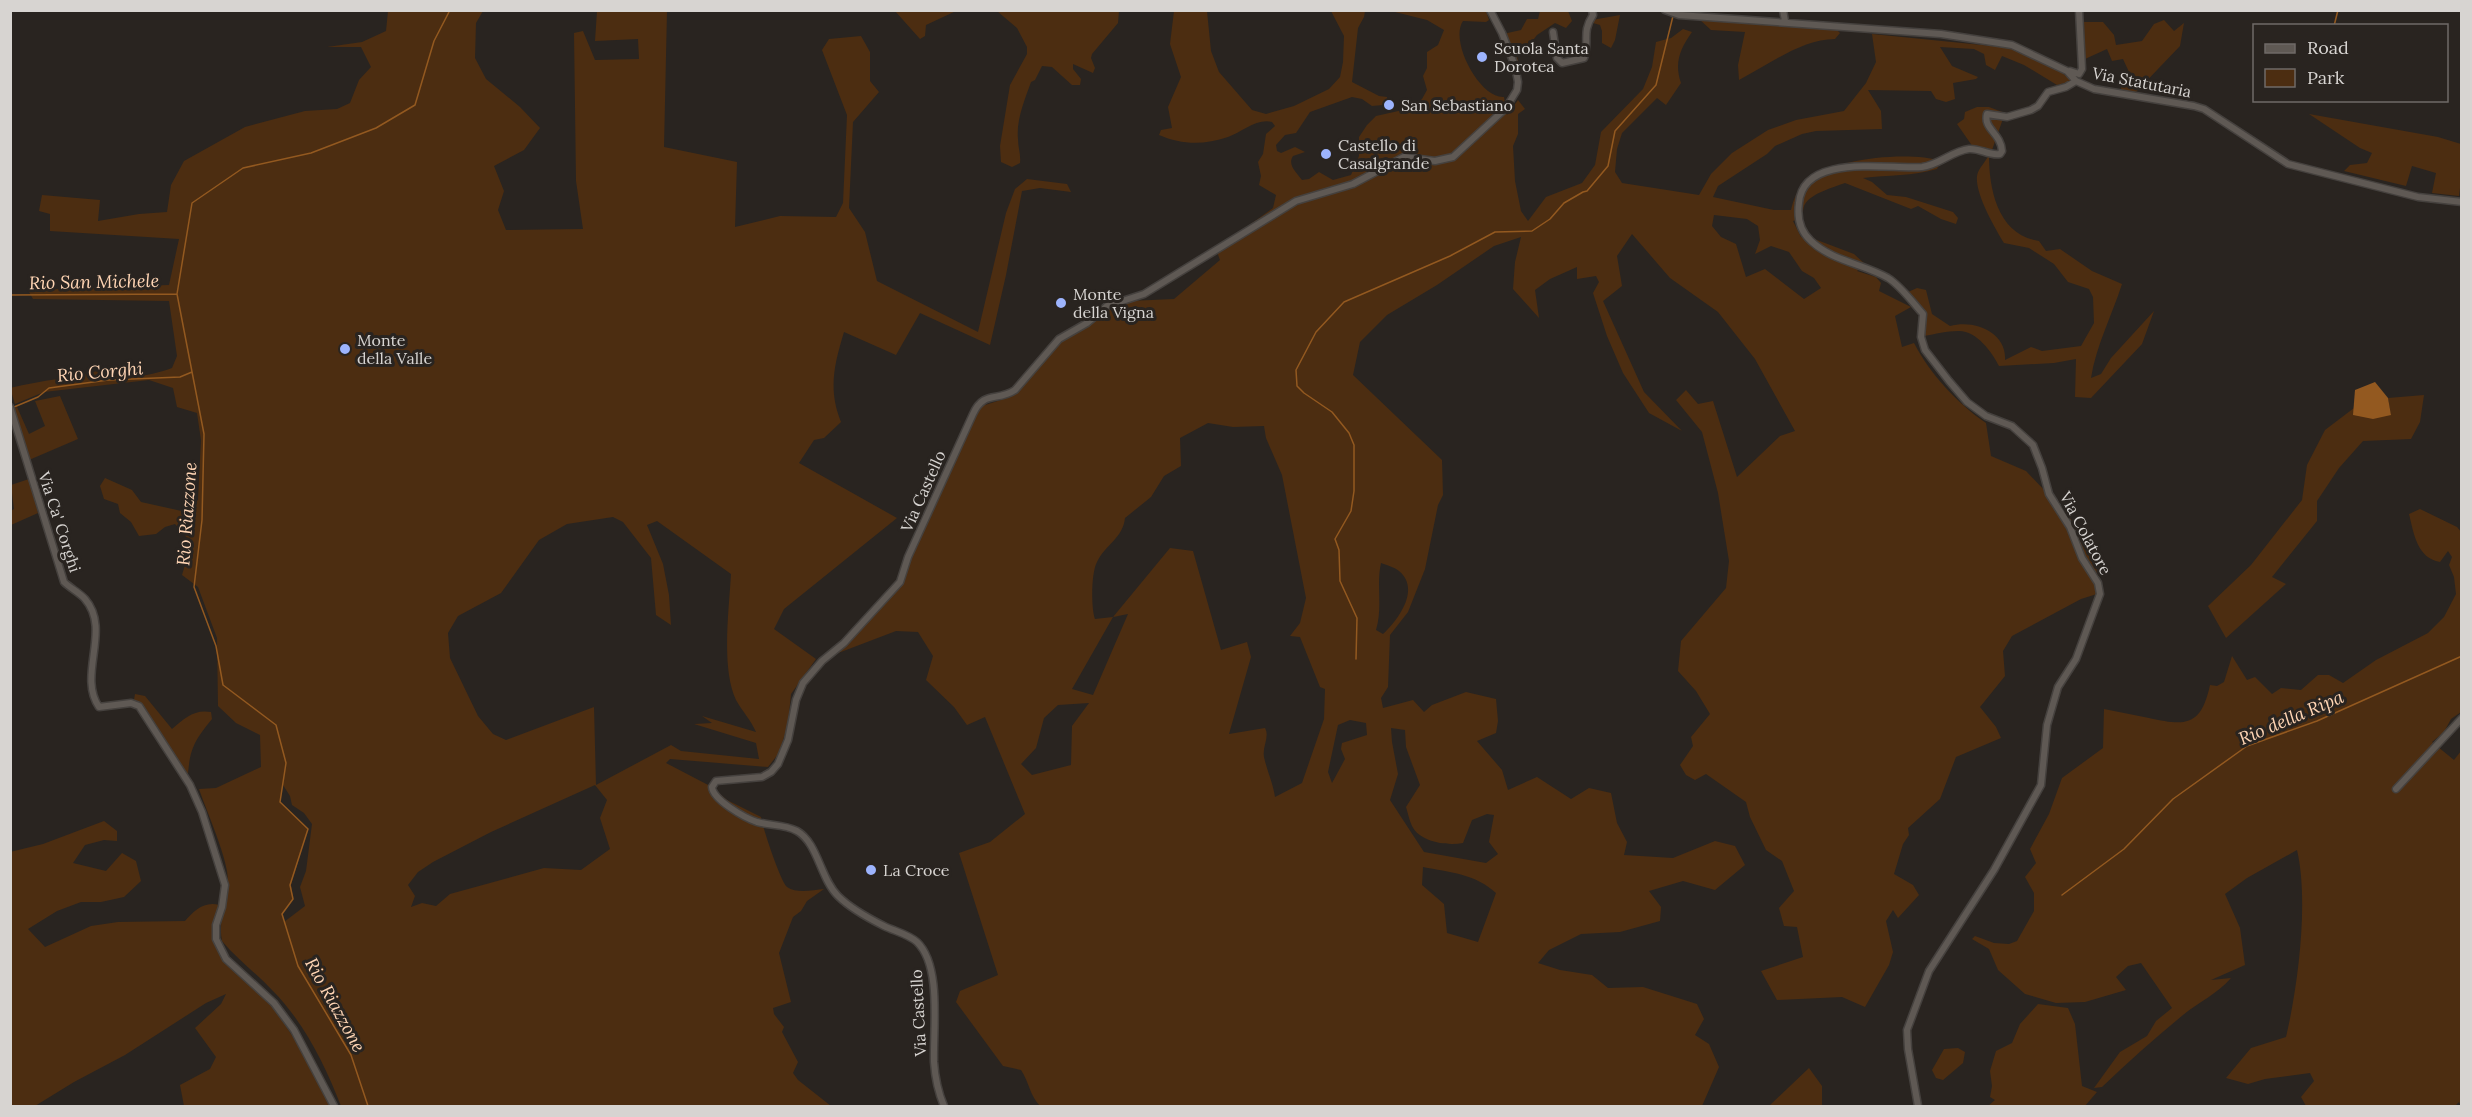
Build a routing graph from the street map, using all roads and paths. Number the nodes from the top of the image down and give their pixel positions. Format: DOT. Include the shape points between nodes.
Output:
graph roads {
  1 [pos="1490,10"];
  2 [pos="1592,10"];
  3 [pos="1783,10"];
  4 [pos="2079,10"];
  5 [pos="1671,12"];
  6 [pos="1785,21"];
  7 [pos="1553,32"];
  8 [pos="2067,71"];
  9 [pos="2076,81"];
  10 [pos="2462,202"];
  11 [pos="10,407"];
  12 [pos="2462,718"];
  13 [pos="2396,789"];
  14 [pos="334,1107"];
  15 [pos="944,1107"];
  16 [pos="1918,1107"];
  1 -- 15 [label="street, Via Castello" via="1505,40 1518,86 1508,106 1454,157 1440,162 1404,157 1353,183 1296,201 1144,294 1107,306 1059,339 1015,390 981,400 900,582 803,683 778,764 762,777 724,779 712,787 715,796 747,818 784,826 804,836 839,898 916,941 922,949 931,968 934,1062"];
  2 -- 7 [label="street" via="1586,26 1584,58 1562,63 1557,58"];
  3 -- 6 [label="street"];
  4 -- 8 [label="street" via="2082,69 2079,74"];
  5 -- 6 [label="street, Via Statutaria"];
  6 -- 8 [label="street, Via Statutaria" via="1941,34 2012,45"];
  8 -- 9 [label="street, Via Statutaria"];
  9 -- 10 [label="street, Via Statutaria" via="2094,89 2205,109 2288,164 2418,196"];
  9 -- 16 [label="street, Via Colatore" via="2048,92 2031,110 2007,117 1987,114 1987,124 2001,142 2000,154 1966,149 1924,167 1860,165 1834,170 1812,180 1799,201 1798,218 1811,241 1833,256 1890,279 1923,314 1921,337 1925,350 1967,402 2030,440 2049,494 2070,527 2100,594 2076,659 2058,687 2047,725 2041,785 1994,870 1929,971 1907,1030"];
  11 -- 14 [label="street, Via Ca' Corghi" via="63,582 86,599 93,614 97,630 93,698 99,707 131,703 139,706 190,785 225,885 216,939 226,959 274,1003 294,1030"];
  12 -- 13 [label="street"];
}
